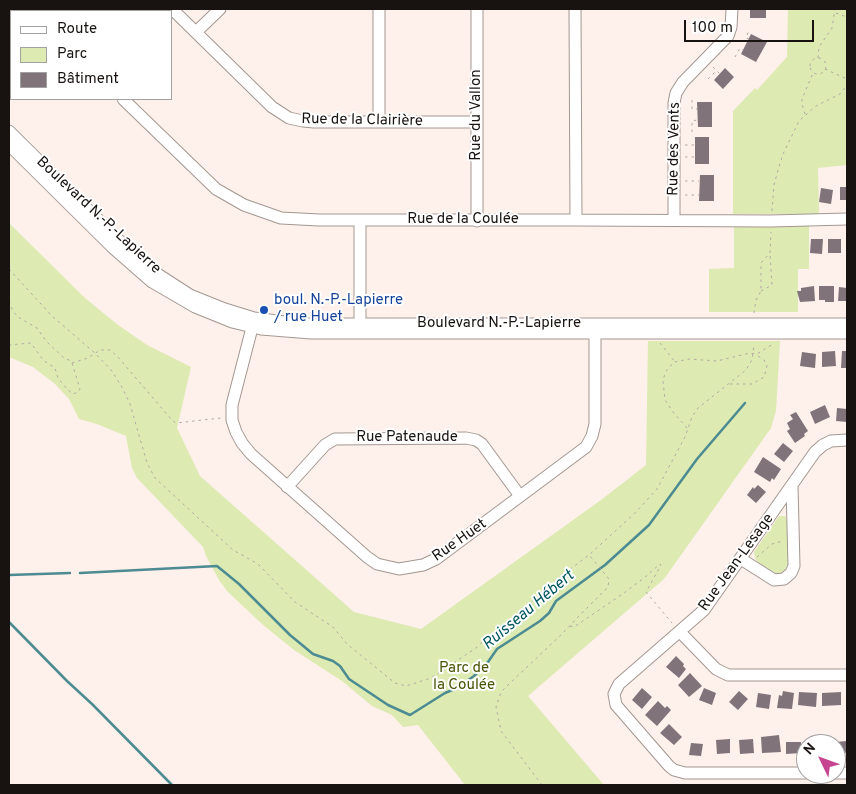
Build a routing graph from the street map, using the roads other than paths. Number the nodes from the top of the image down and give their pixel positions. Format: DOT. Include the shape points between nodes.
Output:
graph roads {
  1 [pos="172,9"];
  2 [pos="220,9"];
  3 [pos="379,9"];
  4 [pos="477,9"];
  5 [pos="576,9"];
  6 [pos="732,9"];
  7 [pos="196,32"];
  8 [pos="124,100"];
  9 [pos="379,122"];
  10 [pos="476,122"];
  11 [pos="9,131"];
  12 [pos="9,145"];
  13 [pos="847,219"];
  14 [pos="360,220"];
  15 [pos="576,220"];
  16 [pos="674,220"];
  17 [pos="477,221"];
  18 [pos="253,322"];
  19 [pos="847,324"];
  20 [pos="360,328"];
  21 [pos="595,328"];
  22 [pos="847,333"];
  23 [pos="847,440"];
  24 [pos="792,486"];
  25 [pos="287,487"];
  26 [pos="520,496"];
  27 [pos="742,559"];
  28 [pos="678,630"];
  29 [pos="847,675"];
  30 [pos="796,777"];
  1 -- 7 [label="street, Rue de la Clairière"];
  2 -- 7 [label="street"];
  3 -- 9 [label="street"];
  4 -- 10 [label="street, Rue du Vallon"];
  5 -- 15 [label="street"];
  6 -- 16 [label="street, Rue des Vents" via="728,36 676,93"];
  7 -- 9 [label="street, Rue de la Clairière" via="283,115 303,121"];
  8 -- 14 [label="street, Rue de la Coulée" via="205,179 234,200 281,218"];
  9 -- 10 [label="street, Rue de la Clairière"];
  10 -- 17 [label="street, Rue du Vallon"];
  11 -- 18 [label="street, Boulevard N.-P.-Lapierre" via="153,271 190,294"];
  12 -- 18 [label="street, Boulevard N.-P.-Lapierre" via="152,282 195,307 232,322"];
  13 -- 16 [label="street, Rue de la Coulée"];
  14 -- 17 [label="street, Rue de la Coulée"];
  14 -- 20 [label="street"];
  15 -- 16 [label="street, Rue de la Coulée"];
  15 -- 17 [label="street, Rue de la Coulée"];
  18 -- 20 [label="street, Boulevard N.-P.-Lapierre" via="283,332"];
  18 -- 25 [label="street, Rue Huet" via="234,396 232,420 245,448"];
  19 -- 21 [label="street, Boulevard N.-P.-Lapierre"];
  20 -- 21 [label="street, Boulevard N.-P.-Lapierre"];
  21 -- 22 [label="street, Boulevard N.-P.-Lapierre"];
  21 -- 26 [label="street, Rue Huet" via="595,424 591,440 582,451"];
  23 -- 24 [label="street, Rue Jean-Lesage" via="831,441 819,448"];
  24 -- 27 [label="street, Rue Jean-Lesage"];
  24 -- 27 [label="street" via="794,566 791,573 784,579 774,580"];
  25 -- 26 [label="street, Rue Patenaude" via="325,445 335,439 466,438 482,444"];
  25 -- 26 [label="street, Rue Huet" via="367,557 399,569 431,562"];
  27 -- 28 [label="street, Rue Jean-Lesage" via="704,610"];
  28 -- 29 [label="street" via="716,670 728,675"];
  28 -- 30 [label="street, Rue Jean-Lesage" via="619,684 614,697 618,707 676,771"];
}
